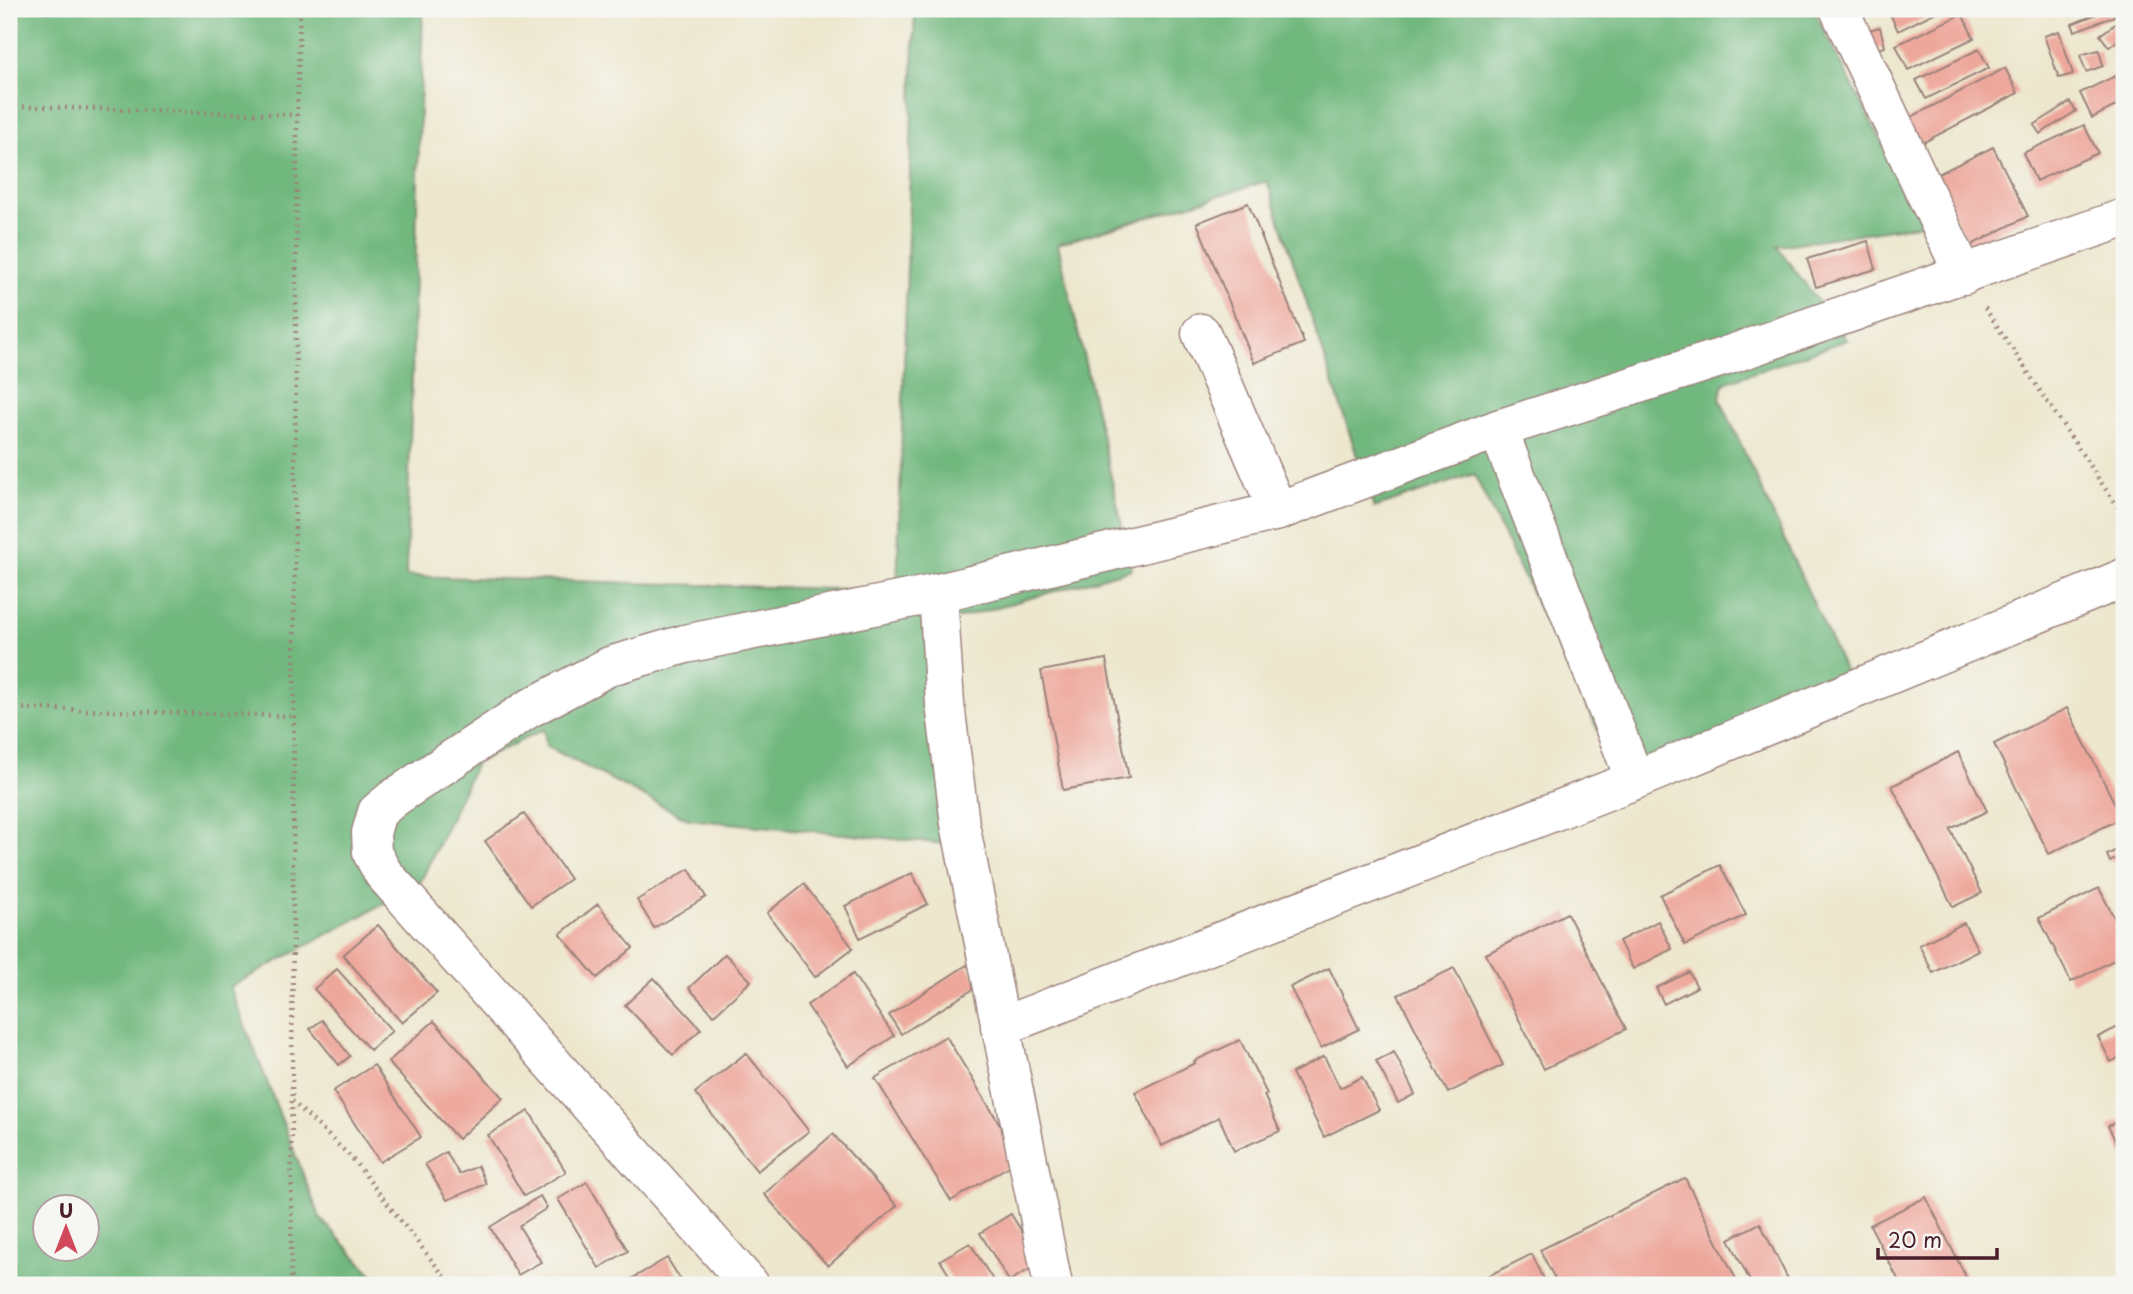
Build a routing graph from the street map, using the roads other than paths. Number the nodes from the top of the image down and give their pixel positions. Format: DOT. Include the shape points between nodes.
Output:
graph roads {
  1 [pos="1839,9"];
  2 [pos="2124,218"];
  3 [pos="1964,275"];
  4 [pos="1201,333"];
  5 [pos="1498,429"];
  6 [pos="1278,511"];
  7 [pos="2124,578"];
  8 [pos="938,593"];
  9 [pos="1636,780"];
  10 [pos="999,1027"];
  11 [pos="750,1285"];
  12 [pos="1053,1285"];
  1 -- 3 [label="street"];
  2 -- 3 [label="street"];
  3 -- 5 [label="street"];
  4 -- 6 [label="street"];
  5 -- 6 [label="street"];
  5 -- 9 [label="street"];
  6 -- 8 [label="street"];
  7 -- 9 [label="street"];
  8 -- 10 [label="street" via="945,704 960,824"];
  8 -- 11 [label="street" via="685,643 610,666 528,709 394,798 377,812 371,833 372,853 383,873"];
  9 -- 10 [label="street"];
  10 -- 12 [label="street"];
}
